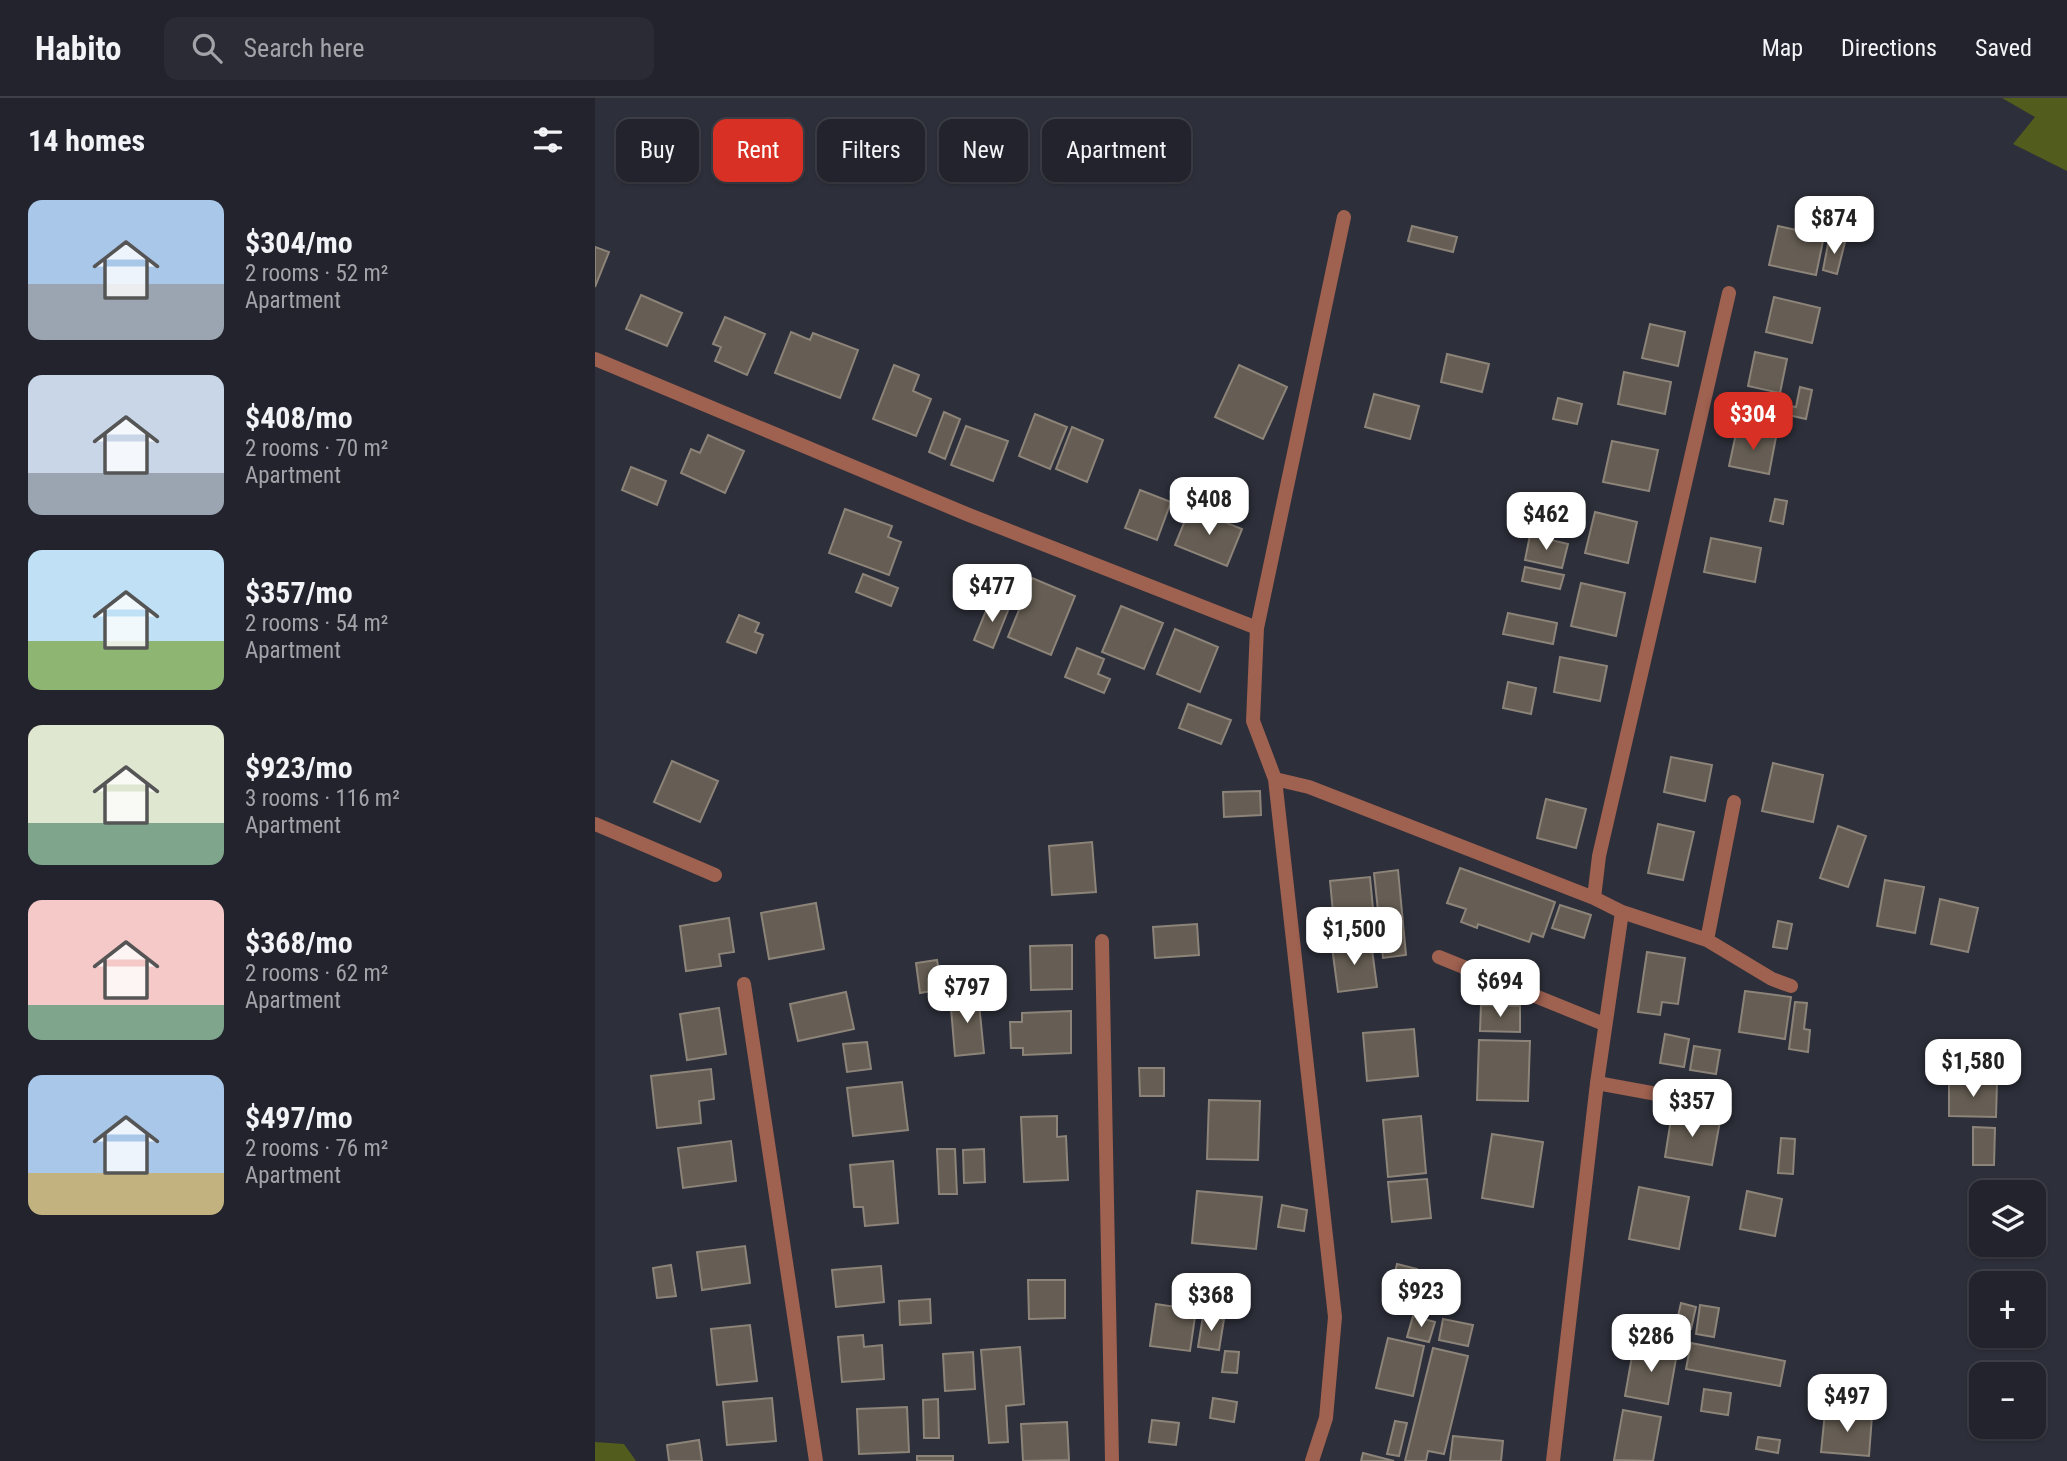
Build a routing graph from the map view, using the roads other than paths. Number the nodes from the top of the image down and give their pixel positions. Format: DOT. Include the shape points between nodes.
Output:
graph roads {
  1 [pos="1344,217"];
  2 [pos="1729,293"];
  3 [pos="595,359"];
  4 [pos="1257,628"];
  5 [pos="1275,779"];
  6 [pos="1734,802"];
  7 [pos="595,824"];
  8 [pos="715,875"];
  9 [pos="1594,898"];
  10 [pos="1622,912"];
  11 [pos="1707,940"];
  12 [pos="1102,941"];
  13 [pos="1439,957"];
  14 [pos="744,984"];
  15 [pos="1791,986"];
  16 [pos="1604,1024"];
  17 [pos="1597,1083"];
  18 [pos="1717,1105"];
  19 [pos="816,1461"];
  20 [pos="1112,1461"];
  21 [pos="1312,1461"];
  22 [pos="1553,1461"];
  1 -- 4 [label="street"];
  2 -- 9 [label="street" via="1602,842"];
  3 -- 4 [label="street" via="969,515"];
  4 -- 5 [label="street" via="1254,721"];
  5 -- 9 [label="street" via="1309,787"];
  5 -- 21 [label="street" via="1335,1317 1326,1418"];
  6 -- 11 [label="street"];
  7 -- 8 [label="street"];
  9 -- 10 [label="street"];
  10 -- 11 [label="street"];
  10 -- 16 [label="street"];
  11 -- 15 [label="street"];
  12 -- 20 [label="street"];
  13 -- 16 [label="street"];
  14 -- 19 [label="street"];
  16 -- 17 [label="street"];
  17 -- 18 [label="street"];
  17 -- 22 [label="street"];
}
